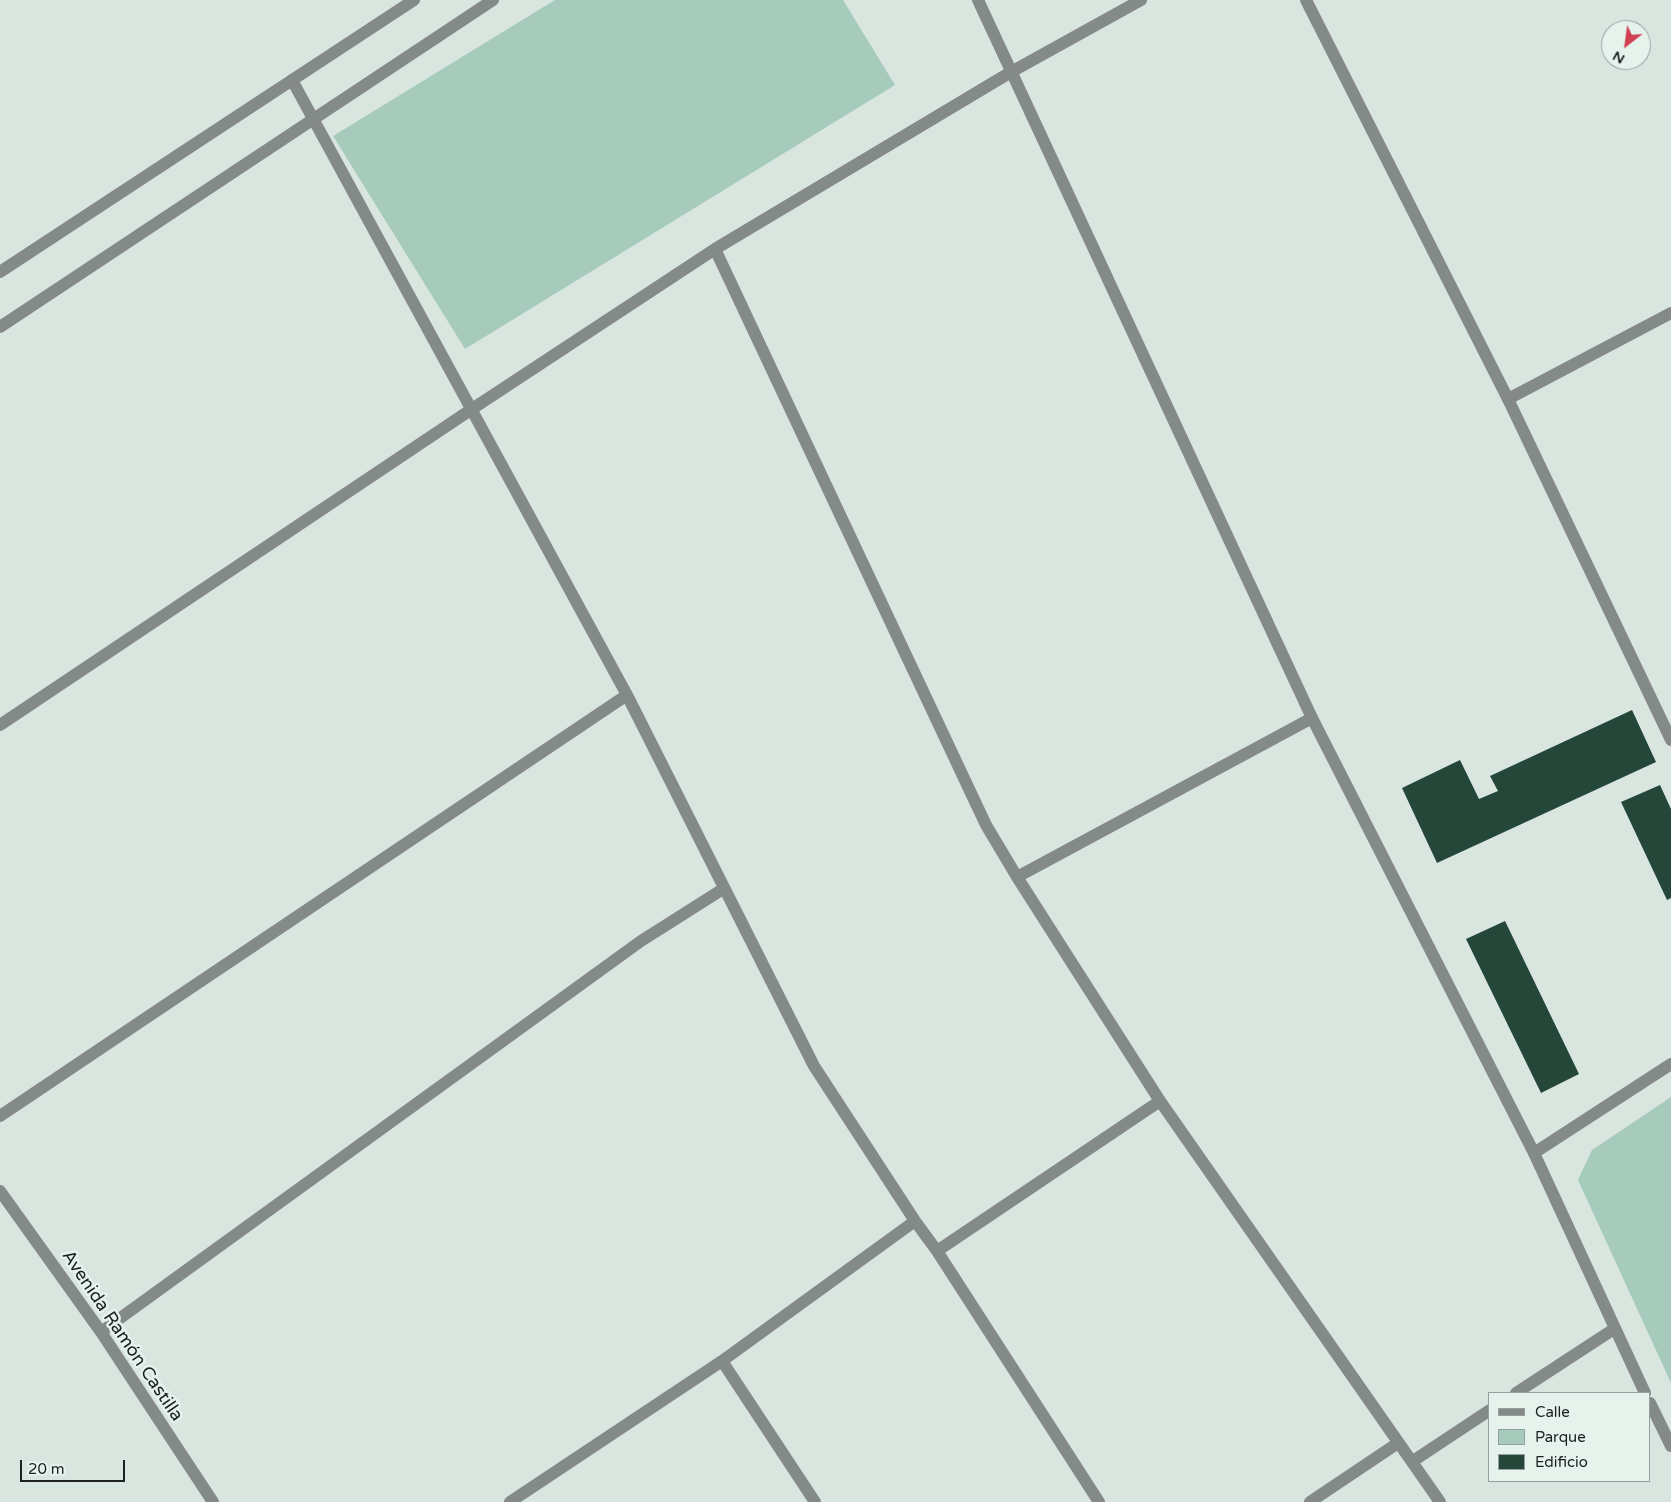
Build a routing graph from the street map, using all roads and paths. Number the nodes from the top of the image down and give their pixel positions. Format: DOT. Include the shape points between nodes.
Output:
graph roads {
  1 [pos="414,0"];
  2 [pos="493,0"];
  3 [pos="978,0"];
  4 [pos="1141,0"];
  5 [pos="1306,0"];
  6 [pos="1011,72"];
  7 [pos="292,80"];
  8 [pos="314,120"];
  9 [pos="715,249"];
  10 [pos="0,272"];
  11 [pos="1671,313"];
  12 [pos="0,327"];
  13 [pos="1508,399"];
  14 [pos="472,409"];
  15 [pos="627,695"];
  16 [pos="1312,718"];
  17 [pos="0,725"];
  18 [pos="1671,740"];
  19 [pos="1017,877"];
  20 [pos="723,888"];
  21 [pos="1671,1064"];
  22 [pos="1160,1101"];
  23 [pos="0,1116"];
  24 [pos="1534,1153"];
  25 [pos="0,1191"];
  26 [pos="915,1221"];
  27 [pos="937,1251"];
  28 [pos="1614,1329"];
  29 [pos="101,1332"];
  30 [pos="722,1361"];
  31 [pos="1518,1392"];
  32 [pos="1645,1392"];
  33 [pos="1651,1405"];
  34 [pos="1488,1411"];
  35 [pos="1398,1443"];
  36 [pos="1671,1446"];
  37 [pos="1413,1461"];
  38 [pos="213,1502"];
  39 [pos="510,1502"];
  40 [pos="815,1502"];
  41 [pos="1099,1502"];
  42 [pos="1310,1502"];
  43 [pos="1440,1502"];
  1 -- 7 [label="street"];
  2 -- 8 [label="street"];
  3 -- 6 [label="street"];
  4 -- 6 [label="street"];
  5 -- 13 [label="street"];
  6 -- 9 [label="street"];
  6 -- 16 [label="street"];
  7 -- 8 [label="street"];
  7 -- 10 [label="street"];
  8 -- 12 [label="street"];
  8 -- 14 [label="street"];
  9 -- 14 [label="street"];
  9 -- 19 [label="street" via="986,825"];
  11 -- 13 [label="street"];
  13 -- 18 [label="street"];
  14 -- 15 [label="street"];
  14 -- 17 [label="street"];
  15 -- 20 [label="street"];
  15 -- 23 [label="street"];
  16 -- 19 [label="street"];
  16 -- 24 [label="street"];
  19 -- 22 [label="street"];
  20 -- 26 [label="street" via="814,1066"];
  20 -- 29 [label="street" via="641,941"];
  21 -- 24 [label="street"];
  22 -- 27 [label="street"];
  22 -- 35 [label="street"];
  24 -- 28 [label="street"];
  25 -- 29 [label="street, Avenida Ramón Castilla"];
  26 -- 27 [label="street"];
  26 -- 30 [label="street"];
  27 -- 41 [label="street"];
  28 -- 31 [label="street"];
  28 -- 32 [label="street"];
  29 -- 38 [label="street, Avenida Ramón Castilla"];
  30 -- 39 [label="street"];
  30 -- 40 [label="street"];
  33 -- 36 [label="street"];
  34 -- 37 [label="street"];
  35 -- 37 [label="street"];
  35 -- 42 [label="street"];
  37 -- 43 [label="street"];
}
